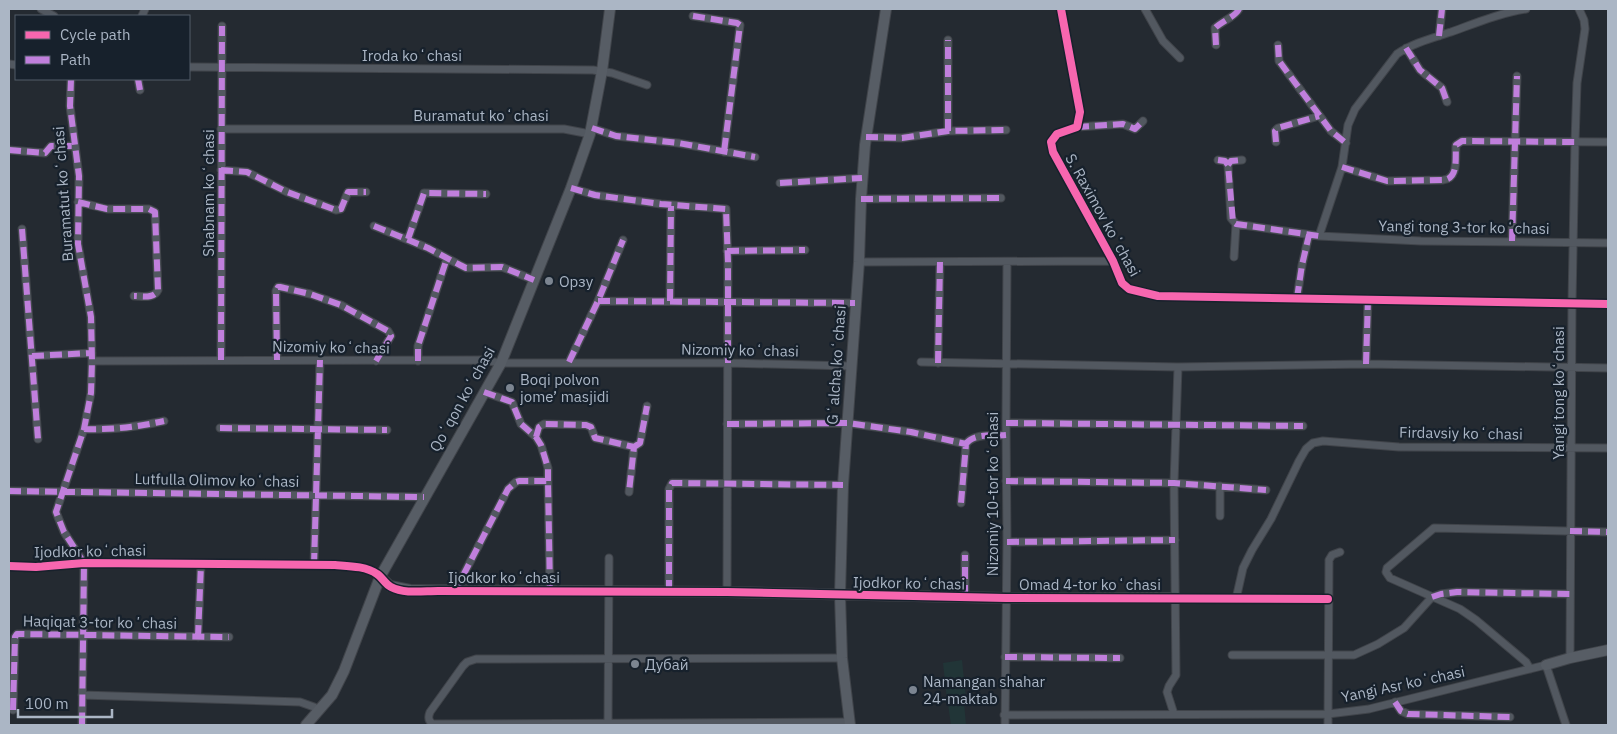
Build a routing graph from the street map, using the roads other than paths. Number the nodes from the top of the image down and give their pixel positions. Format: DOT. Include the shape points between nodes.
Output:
graph roads {
  1 [pos="40,9"];
  2 [pos="610,9"];
  3 [pos="886,9"];
  4 [pos="1061,9"];
  5 [pos="1145,9"];
  6 [pos="1240,9"];
  7 [pos="1442,9"];
  8 [pos="1526,9"];
  9 [pos="1579,9"];
  10 [pos="52,15"];
  11 [pos="693,16"];
  12 [pos="222,26"];
  13 [pos="1439,36"];
  14 [pos="948,40"];
  15 [pos="1216,45"];
  16 [pos="1278,45"];
  17 [pos="1406,48"];
  18 [pos="1180,58"];
  19 [pos="190,66"];
  20 [pos="221,67"];
  21 [pos="602,71"];
  22 [pos="1517,76"];
  23 [pos="71,80"];
  24 [pos="138,80"];
  25 [pos="647,85"];
  26 [pos="140,90"];
  27 [pos="1447,102"];
  28 [pos="1320,116"];
  29 [pos="1143,121"];
  30 [pos="1077,126"];
  31 [pos="221,129"];
  32 [pos="1006,130"];
  33 [pos="591,131"];
  34 [pos="948,131"];
  35 [pos="866,137"];
  36 [pos="1514,141"];
  37 [pos="1276,142"];
  38 [pos="1575,142"];
  39 [pos="1608,142"];
  40 [pos="1346,143"];
  41 [pos="74,146"];
  42 [pos="9,150"];
  43 [pos="724,152"];
  44 [pos="755,156"];
  45 [pos="1218,160"];
  46 [pos="1242,160"];
  47 [pos="1228,165"];
  48 [pos="1342,167"];
  49 [pos="221,170"];
  50 [pos="862,178"];
  51 [pos="780,182"];
  52 [pos="571,188"];
  53 [pos="366,192"];
  54 [pos="486,194"];
  55 [pos="1001,198"];
  56 [pos="861,199"];
  57 [pos="78,202"];
  58 [pos="671,206"];
  59 [pos="1236,224"];
  60 [pos="374,226"];
  61 [pos="22,228"];
  62 [pos="1309,235"];
  63 [pos="1319,236"];
  64 [pos="408,239"];
  65 [pos="623,240"];
  66 [pos="1512,241"];
  67 [pos="1573,243"];
  68 [pos="1608,243"];
  69 [pos="727,250"];
  70 [pos="805,250"];
  71 [pos="1234,257"];
  72 [pos="447,258"];
  73 [pos="1112,261"];
  74 [pos="859,262"];
  75 [pos="940,262"];
  76 [pos="1007,262"];
  77 [pos="534,280"];
  78 [pos="134,296"];
  79 [pos="1298,298"];
  80 [pos="1368,299"];
  81 [pos="598,301"];
  82 [pos="670,301"];
  83 [pos="728,301"];
  84 [pos="855,303"];
  85 [pos="1572,303"];
  86 [pos="1608,304"];
  87 [pos="32,356"];
  88 [pos="92,357"];
  89 [pos="221,360"];
  90 [pos="277,360"];
  91 [pos="320,360"];
  92 [pos="376,361"];
  93 [pos="418,361"];
  94 [pos="569,362"];
  95 [pos="921,362"];
  96 [pos="501,363"];
  97 [pos="728,363"];
  98 [pos="938,363"];
  99 [pos="1006,364"];
  100 [pos="1366,364"];
  101 [pos="850,366"];
  102 [pos="1178,367"];
  103 [pos="1572,368"];
  104 [pos="1608,368"];
  105 [pos="484,392"];
  106 [pos="647,406"];
  107 [pos="164,421"];
  108 [pos="1006,422"];
  109 [pos="847,423"];
  110 [pos="727,424"];
  111 [pos="1176,424"];
  112 [pos="1303,426"];
  113 [pos="220,428"];
  114 [pos="84,429"];
  115 [pos="318,429"];
  116 [pos="388,430"];
  117 [pos="1006,435"];
  118 [pos="536,437"];
  119 [pos="38,438"];
  120 [pos="966,444"];
  121 [pos="634,448"];
  122 [pos="1572,448"];
  123 [pos="1608,448"];
  124 [pos="1006,480"];
  125 [pos="548,481"];
  126 [pos="728,483"];
  127 [pos="1174,483"];
  128 [pos="843,485"];
  129 [pos="1220,486"];
  130 [pos="1266,490"];
  131 [pos="9,491"];
  132 [pos="62,491"];
  133 [pos="629,492"];
  134 [pos="316,495"];
  135 [pos="424,497"];
  136 [pos="961,503"];
  137 [pos="1220,516"];
  138 [pos="1570,532"];
  139 [pos="1608,532"];
  140 [pos="1174,540"];
  141 [pos="1007,542"];
  142 [pos="1340,552"];
  143 [pos="965,555"];
  144 [pos="609,558"];
  145 [pos="84,563"];
  146 [pos="201,564"];
  147 [pos="314,565"];
  148 [pos="9,566"];
  149 [pos="380,577"];
  150 [pos="455,591"];
  151 [pos="550,591"];
  152 [pos="609,592"];
  153 [pos="669,592"];
  154 [pos="727,592"];
  155 [pos="1570,594"];
  156 [pos="840,596"];
  157 [pos="1432,596"];
  158 [pos="964,597"];
  159 [pos="1006,598"];
  160 [pos="1175,598"];
  161 [pos="1236,599"];
  162 [pos="1328,599"];
  163 [pos="83,634"];
  164 [pos="198,637"];
  165 [pos="229,637"];
  166 [pos="1608,650"];
  167 [pos="1232,655"];
  168 [pos="1328,655"];
  169 [pos="842,658"];
  170 [pos="1005,658"];
  171 [pos="1120,658"];
  172 [pos="1570,658"];
  173 [pos="609,659"];
  174 [pos="1546,665"];
  175 [pos="1530,669"];
  176 [pos="82,695"];
  177 [pos="1395,702"];
  178 [pos="13,710"];
  179 [pos="319,711"];
  180 [pos="1004,714"];
  181 [pos="1174,714"];
  182 [pos="1328,714"];
  183 [pos="1510,717"];
  184 [pos="608,724"];
  185 [pos="850,724"];
  186 [pos="82,725"];
  187 [pos="306,725"];
  188 [pos="1004,725"];
  189 [pos="1328,725"];
  190 [pos="1566,725"];
  1 -- 10 [label="street"];
  2 -- 21 [label="street, Qoʻqon koʻchasi"];
  3 -- 35 [label="street, Gʻalcha koʻchasi"];
  4 -- 30 [label="street" via="1078,93 1080,112"];
  5 -- 18 [label="street" via="1163,41"];
  6 -- 15 [label="street" via="1215,28"];
  7 -- 13 [label="street"];
  8 -- 13 [label="street"];
  9 -- 38 [label="street, Yangi tong koʻchasi" via="1585,29 1577,83"];
  11 -- 43 [label="street" via="740,25"];
  12 -- 20 [label="street, Shabnam koʻchasi"];
  13 -- 17 [label="street"];
  14 -- 34 [label="street"];
  16 -- 28 [label="street" via="1280,61"];
  17 -- 27 [label="street" via="1420,70 1442,88"];
  17 -- 40 [label="street" via="1397,54 1355,109 1348,125"];
  19 -- 20 [label="street, Iroda koʻchasi"];
  20 -- 21 [label="street, Iroda koʻchasi"];
  20 -- 31 [label="street, Shabnam koʻchasi"];
  21 -- 25 [label="street, Iroda koʻchasi"];
  21 -- 33 [label="street, Qoʻqon koʻchasi"];
  22 -- 36 [label="street"];
  23 -- 41 [label="street, Buramatut koʻchasi"];
  24 -- 26 [label="street"];
  28 -- 37 [label="street" via="1278,128 1275,131"];
  28 -- 40 [label="street"];
  29 -- 30 [label="street" via="1135,129 1122,124"];
  30 -- 73 [label="street, S. Raximov koʻchasi" via="1057,134 1052,149"];
  31 -- 33 [label="street, Buramatut koʻchasi"];
  31 -- 49 [label="street, Shabnam koʻchasi"];
  32 -- 34 [label="street"];
  33 -- 43 [label="street, Buramatut koʻchasi"];
  33 -- 52 [label="street, Qoʻqon koʻchasi"];
  34 -- 35 [label="street" via="902,138"];
  35 -- 50 [label="street, Gʻalcha koʻchasi"];
  36 -- 38 [label="street"];
  36 -- 48 [label="street" via="1459,142 1454,172 1449,180 1387,181"];
  36 -- 66 [label="street"];
  38 -- 39 [label="street"];
  38 -- 67 [label="street, Yangi tong koʻchasi"];
  40 -- 48 [label="street"];
  41 -- 42 [label="street" via="51,146 45,153"];
  41 -- 57 [label="street, Buramatut koʻchasi" via="79,176"];
  43 -- 44 [label="street, Buramatut koʻchasi"];
  45 -- 47 [label="street"];
  46 -- 47 [label="street" via="1231,161"];
  47 -- 59 [label="street" via="1231,218"];
  48 -- 63 [label="street"];
  49 -- 53 [label="street" via="247,172 287,192 336,210 341,208 348,192"];
  49 -- 89 [label="street, Shabnam koʻchasi"];
  50 -- 51 [label="street"];
  50 -- 56 [label="street, Gʻalcha koʻchasi"];
  52 -- 58 [label="street"];
  52 -- 77 [label="street, Qoʻqon koʻchasi"];
  54 -- 64 [label="street" via="424,193"];
  55 -- 56 [label="street"];
  56 -- 74 [label="street, Gʻalcha koʻchasi"];
  57 -- 78 [label="street" via="107,209 149,209 156,212 158,290 153,296"];
  57 -- 88 [label="street, Buramatut koʻchasi" via="78,244 91,317"];
  58 -- 69 [label="street" via="726,209"];
  58 -- 82 [label="street"];
  59 -- 62 [label="street, Yangi tong 3-tor koʻchasi"];
  59 -- 71 [label="street"];
  60 -- 64 [label="street"];
  61 -- 87 [label="street"];
  62 -- 63 [label="street, Yangi tong 3-tor koʻchasi"];
  62 -- 79 [label="street"];
  63 -- 66 [label="street, Yangi tong 3-tor koʻchasi"];
  64 -- 72 [label="street"];
  65 -- 81 [label="street"];
  66 -- 67 [label="street, Yangi tong 3-tor koʻchasi"];
  67 -- 68 [label="street, Yangi tong 3-tor koʻchasi"];
  67 -- 85 [label="street, Yangi tong koʻchasi"];
  69 -- 70 [label="street"];
  69 -- 83 [label="street"];
  72 -- 77 [label="street" via="466,268 502,267"];
  72 -- 93 [label="street" via="418,346"];
  73 -- 76 [label="street"];
  73 -- 79 [label="street, S. Raximov koʻchasi" via="1122,283 1129,289 1158,296"];
  74 -- 75 [label="street"];
  74 -- 84 [label="street, Gʻalcha koʻchasi"];
  75 -- 76 [label="street"];
  75 -- 98 [label="street"];
  76 -- 99 [label="street, Nizomiy 10-tor koʻchasi"];
  77 -- 96 [label="street, Qoʻqon koʻchasi"];
  79 -- 80 [label="street, S. Raximov koʻchasi"];
  80 -- 85 [label="street, S. Raximov koʻchasi"];
  80 -- 100 [label="street"];
  81 -- 82 [label="street"];
  81 -- 94 [label="street"];
  82 -- 83 [label="street"];
  83 -- 84 [label="street"];
  83 -- 97 [label="street"];
  84 -- 101 [label="street, Gʻalcha koʻchasi"];
  85 -- 86 [label="street, S. Raximov koʻchasi"];
  85 -- 103 [label="street, Yangi tong koʻchasi"];
  87 -- 88 [label="street, Nizomiy koʻchasi"];
  87 -- 119 [label="street"];
  88 -- 89 [label="street, Nizomiy koʻchasi"];
  88 -- 114 [label="street, Buramatut koʻchasi" via="91,393"];
  89 -- 90 [label="street, Nizomiy koʻchasi"];
  90 -- 91 [label="street, Nizomiy koʻchasi"];
  90 -- 92 [label="street" via="276,291 280,287 341,305 388,332 391,336"];
  91 -- 92 [label="street, Nizomiy koʻchasi"];
  91 -- 115 [label="street"];
  92 -- 93 [label="street, Nizomiy koʻchasi"];
  93 -- 96 [label="street, Nizomiy koʻchasi" via="482,360"];
  94 -- 96 [label="street, Nizomiy koʻchasi"];
  94 -- 97 [label="street, Nizomiy koʻchasi"];
  95 -- 98 [label="street"];
  96 -- 105 [label="street, Qoʻqon koʻchasi"];
  97 -- 101 [label="street, Nizomiy koʻchasi"];
  97 -- 110 [label="street"];
  98 -- 99 [label="street"];
  99 -- 102 [label="street"];
  99 -- 108 [label="street, Nizomiy 10-tor koʻchasi"];
  100 -- 102 [label="street"];
  100 -- 103 [label="street"];
  101 -- 109 [label="street, Gʻalcha koʻchasi"];
  102 -- 111 [label="street"];
  103 -- 104 [label="street"];
  103 -- 122 [label="street, Yangi tong koʻchasi"];
  105 -- 118 [label="street" via="512,402 521,424"];
  105 -- 135 [label="street, Qoʻqon koʻchasi"];
  106 -- 121 [label="street" via="641,441"];
  107 -- 114 [label="street" via="111,430"];
  108 -- 111 [label="street"];
  108 -- 117 [label="street, Nizomiy 10-tor koʻchasi"];
  109 -- 110 [label="street"];
  109 -- 120 [label="street"];
  109 -- 128 [label="street, Gʻalcha koʻchasi"];
  110 -- 126 [label="street"];
  111 -- 112 [label="street"];
  111 -- 127 [label="street"];
  113 -- 115 [label="street"];
  114 -- 132 [label="street, Buramatut koʻchasi"];
  115 -- 116 [label="street"];
  115 -- 134 [label="street"];
  117 -- 120 [label="street" via="975,437"];
  117 -- 124 [label="street, Nizomiy 10-tor koʻchasi"];
  118 -- 121 [label="street" via="539,427 544,424 586,424 596,438"];
  118 -- 125 [label="street" via="548,468"];
  120 -- 136 [label="street"];
  121 -- 133 [label="street"];
  122 -- 123 [label="street, Firdavsiy koʻchasi"];
  122 -- 138 [label="street, Yangi tong koʻchasi"];
  122 -- 161 [label="street, Firdavsiy koʻchasi" via="1313,443 1306,449 1243,568"];
  124 -- 127 [label="street"];
  124 -- 141 [label="street, Nizomiy 10-tor koʻchasi"];
  125 -- 150 [label="street" via="519,481 508,489"];
  125 -- 151 [label="street"];
  126 -- 128 [label="street"];
  126 -- 153 [label="street" via="670,484"];
  126 -- 154 [label="street"];
  127 -- 129 [label="street"];
  127 -- 140 [label="street"];
  128 -- 156 [label="street, Gʻalcha koʻchasi"];
  129 -- 130 [label="street"];
  129 -- 137 [label="street"];
  131 -- 132 [label="street, Lutfulla Olimov koʻchasi"];
  132 -- 134 [label="street, Lutfulla Olimov koʻchasi"];
  132 -- 145 [label="street, Buramatut koʻchasi" via="57,516"];
  134 -- 135 [label="street, Lutfulla Olimov koʻchasi"];
  134 -- 147 [label="street"];
  135 -- 149 [label="street, Qoʻqon koʻchasi"];
  138 -- 139 [label="street"];
  138 -- 155 [label="street, Yangi tong koʻchasi"];
  138 -- 157 [label="street" via="1434,528 1391,564 1386,572 1390,578"];
  140 -- 141 [label="street"];
  140 -- 160 [label="street"];
  141 -- 159 [label="street, Nizomiy 10-tor koʻchasi"];
  142 -- 162 [label="street" via="1329,559"];
  143 -- 158 [label="street"];
  144 -- 152 [label="street"];
  145 -- 146 [label="street, Ijodkor koʻchasi"];
  145 -- 148 [label="street, Ijodkor koʻchasi"];
  145 -- 163 [label="street"];
  146 -- 147 [label="street, Ijodkor koʻchasi"];
  146 -- 164 [label="street"];
  147 -- 149 [label="street, Ijodkor koʻchasi" via="352,567 371,571"];
  149 -- 150 [label="street, Ijodkor koʻchasi" via="399,590"];
  149 -- 179 [label="street, Qoʻqon koʻchasi" via="344,671 332,695"];
  150 -- 151 [label="street, Ijodkor koʻchasi"];
  151 -- 152 [label="street, Ijodkor koʻchasi"];
  152 -- 153 [label="street, Ijodkor koʻchasi"];
  152 -- 173 [label="street"];
  153 -- 154 [label="street, Ijodkor koʻchasi"];
  154 -- 156 [label="street, Ijodkor koʻchasi"];
  155 -- 157 [label="street" via="1457,592"];
  155 -- 172 [label="street, Yangi tong koʻchasi"];
  156 -- 158 [label="street, Ijodkor koʻchasi"];
  156 -- 169 [label="street, Gʻalcha koʻchasi"];
  157 -- 168 [label="street" via="1404,628 1378,644 1354,655"];
  157 -- 175 [label="street" via="1476,620"];
  158 -- 159 [label="street, Ijodkor koʻchasi"];
  159 -- 160 [label="street, Omad 4-tor koʻchasi"];
  159 -- 170 [label="street, Nizomiy 10-tor koʻchasi"];
  160 -- 161 [label="street"];
  160 -- 181 [label="street" via="1176,675 1167,692"];
  161 -- 162 [label="street"];
  162 -- 168 [label="street"];
  163 -- 164 [label="street, Haqiqat 3-tor koʼchasi"];
  163 -- 176 [label="street"];
  163 -- 178 [label="street, Haqiqat 3-tor koʼchasi" via="16,635"];
  164 -- 165 [label="street, Haqiqat 3-tor koʼchasi"];
  166 -- 172 [label="street"];
  167 -- 168 [label="street"];
  168 -- 182 [label="street"];
  169 -- 173 [label="street"];
  169 -- 185 [label="street, Gʻalcha koʻchasi"];
  170 -- 171 [label="street"];
  170 -- 180 [label="street, Nizomiy 10-tor koʻchasi"];
  172 -- 174 [label="street"];
  173 -- 184 [label="street"];
  173 -- 184 [label="street" via="472,660 463,666 428,718 433,724"];
  174 -- 175 [label="street, Yangi Asr koʻchasi"];
  174 -- 190 [label="street"];
  175 -- 177 [label="street, Yangi Asr koʻchasi"];
  176 -- 179 [label="street" via="300,702"];
  176 -- 186 [label="street"];
  177 -- 182 [label="street, Yangi Asr koʻchasi"];
  177 -- 183 [label="street" via="1408,714"];
  179 -- 187 [label="street, Qoʻqon koʻchasi"];
  180 -- 181 [label="street, Yangi Asr koʻchasi"];
  180 -- 188 [label="street, Nizomiy 10-tor koʻchasi"];
  181 -- 182 [label="street, Yangi Asr koʻchasi"];
  182 -- 189 [label="street"];
  184 -- 185 [label="street"];
}
